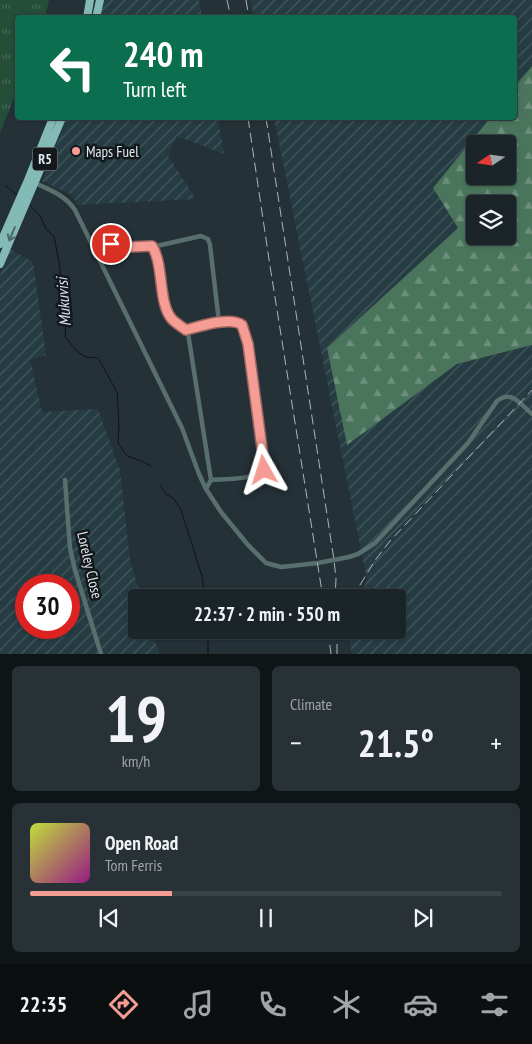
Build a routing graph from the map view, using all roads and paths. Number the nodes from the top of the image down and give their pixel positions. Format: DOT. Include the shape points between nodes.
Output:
graph roads {
  1 [pos="90,0"];
  2 [pos="100,0"];
  3 [pos="87,15"];
  4 [pos="97,15"];
  5 [pos="52,120"];
  6 [pos="61,120"];
  7 [pos="32,181"];
  8 [pos="23,200"];
  9 [pos="0,244"];
  10 [pos="92,245"];
  11 [pos="152,246"];
  12 [pos="0,264"];
  13 [pos="219,322"];
  14 [pos="186,330"];
  15 [pos="532,414"];
  16 [pos="65,480"];
  17 [pos="211,480"];
  18 [pos="206,489"];
  19 [pos="101,654"];
  1 -- 3 [label="highway"];
  2 -- 4 [label="highway"];
  5 -- 7 [label="highway, R5"];
  6 -- 7 [label="highway, R5"];
  7 -- 8 [label="highway, R5"];
  7 -- 10 [label="street" via="68,200"];
  8 -- 9 [label="highway, R5"];
  8 -- 12 [label="highway, R5, one-way"];
  10 -- 11 [label="street"];
  10 -- 18 [label="street" via="182,428"];
  11 -- 13 [label="street" via="201,236 208,239"];
  11 -- 14 [label="street" via="168,313"];
  13 -- 14 [label="street"];
  13 -- 17 [label="street" via="237,321 242,323 245,331 265,467 260,473 246,477"];
  14 -- 17 [label="street"];
  15 -- 18 [label="street" via="509,396 497,401 468,443 375,543 348,557 281,567 266,563 226,518"];
  16 -- 19 [label="street, Loreley Close" via="70,548"];
  17 -- 18 [label="street"];
}
